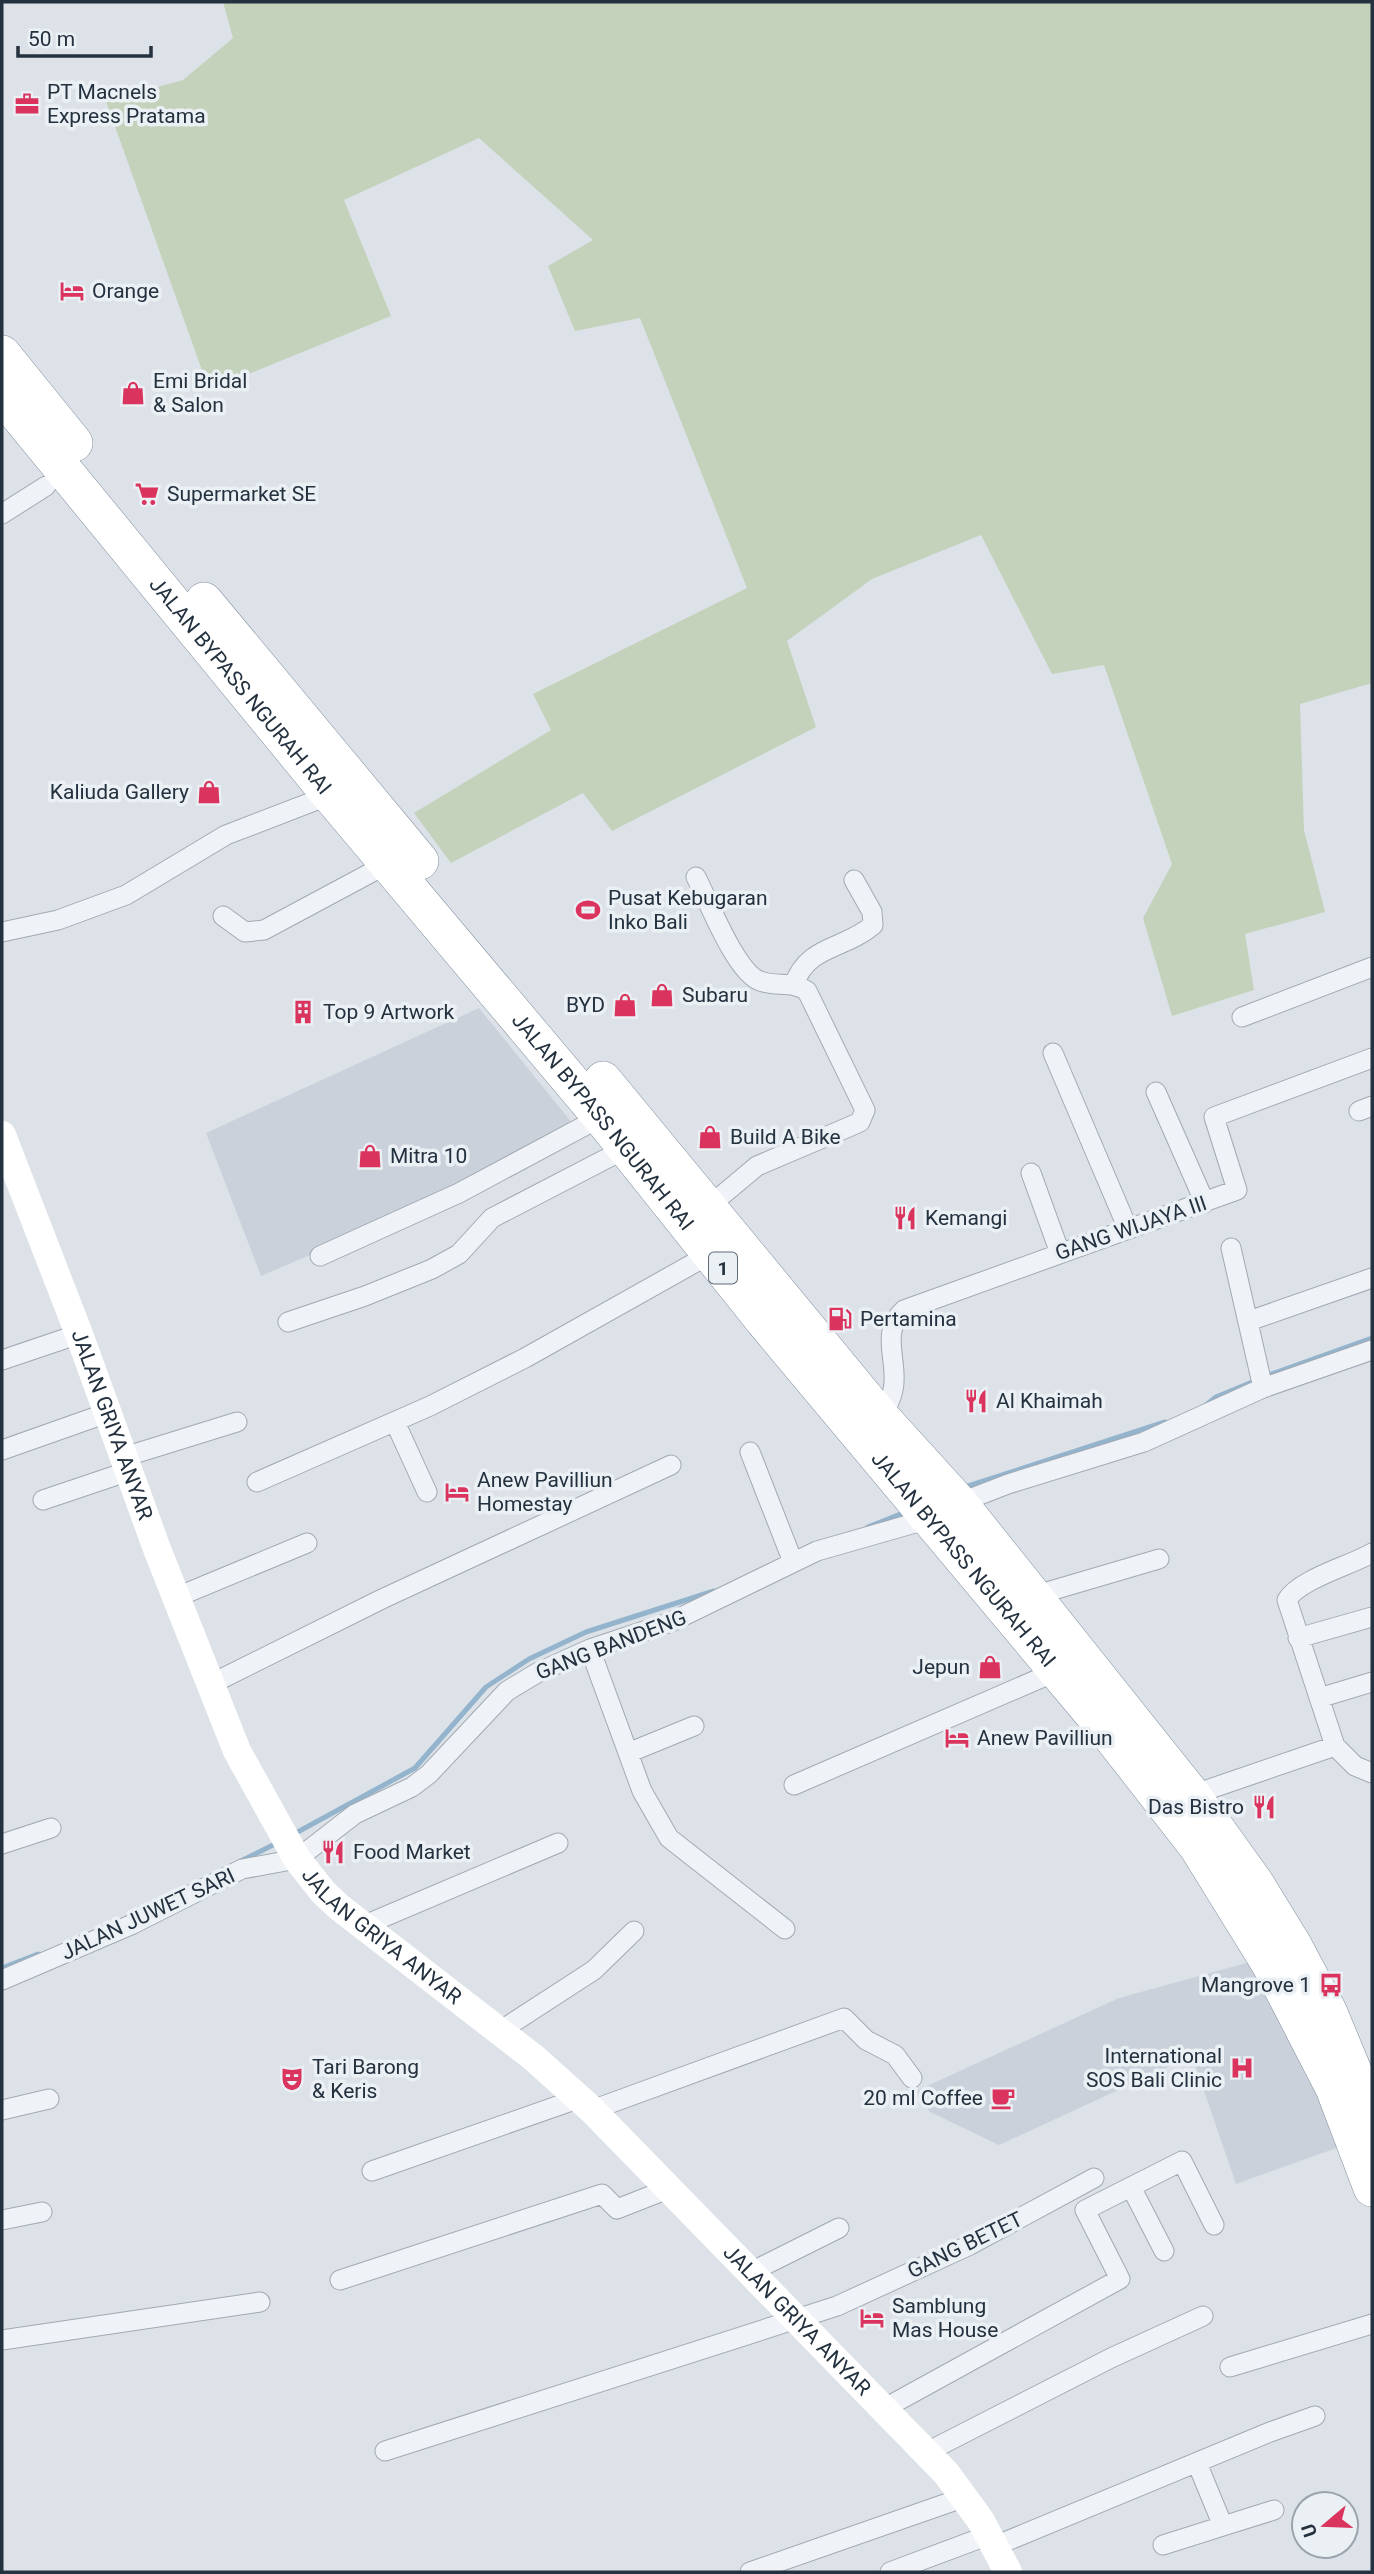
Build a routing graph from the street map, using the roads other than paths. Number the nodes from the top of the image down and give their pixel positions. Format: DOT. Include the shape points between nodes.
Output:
graph roads {
  1 [pos="2,354"];
  2 [pos="2,395"];
  3 [pos="46,486"];
  4 [pos="2,514"];
  5 [pos="330,795"];
  6 [pos="389,863"];
  7 [pos="696,877"];
  8 [pos="854,880"];
  9 [pos="223,916"];
  10 [pos="2,932"];
  11 [pos="1372,967"];
  12 [pos="794,985"];
  13 [pos="1242,1017"];
  14 [pos="1053,1053"];
  15 [pos="1372,1058"];
  16 [pos="1156,1092"];
  17 [pos="601,1117"];
  18 [pos="2,1135"];
  19 [pos="625,1149"];
  20 [pos="1031,1173"];
  21 [pos="1205,1203"];
  22 [pos="708,1208"];
  23 [pos="1128,1229"];
  24 [pos="1231,1248"];
  25 [pos="712,1253"];
  26 [pos="1060,1253"];
  27 [pos="320,1256"];
  28 [pos="1372,1278"];
  29 [pos="1248,1321"];
  30 [pos="288,1322"];
  31 [pos="79,1334"];
  32 [pos="1372,1350"];
  33 [pos="2,1360"];
  34 [pos="1263,1388"];
  35 [pos="107,1413"];
  36 [pos="880,1416"];
  37 [pos="237,1422"];
  38 [pos="395,1422"];
  39 [pos="2,1450"];
  40 [pos="750,1452"];
  41 [pos="127,1464"];
  42 [pos="671,1465"];
  43 [pos="257,1482"];
  44 [pos="427,1492"];
  45 [pos="43,1500"];
  46 [pos="944,1511"];
  47 [pos="307,1543"];
  48 [pos="1372,1553"];
  49 [pos="1159,1559"];
  50 [pos="793,1562"];
  51 [pos="990,1566"];
  52 [pos="1033,1596"];
  53 [pos="177,1597"];
  54 [pos="1372,1617"];
  55 [pos="1298,1638"];
  56 [pos="590,1650"];
  57 [pos="1057,1671"];
  58 [pos="1372,1682"];
  59 [pos="211,1684"];
  60 [pos="1319,1698"];
  61 [pos="694,1726"];
  62 [pos="1335,1746"];
  63 [pos="628,1753"];
  64 [pos="1372,1773"];
  65 [pos="794,1786"];
  66 [pos="1192,1794"];
  67 [pos="51,1828"];
  68 [pos="558,1843"];
  69 [pos="2,1844"];
  70 [pos="291,1847"];
  71 [pos="365,1925"];
  72 [pos="785,1929"];
  73 [pos="634,1931"];
  74 [pos="2,1980"];
  75 [pos="500,2031"];
  76 [pos="912,2078"];
  77 [pos="49,2099"];
  78 [pos="586,2104"];
  79 [pos="2,2110"];
  80 [pos="1372,2117"];
  81 [pos="372,2171"];
  82 [pos="1094,2178"];
  83 [pos="1131,2187"];
  84 [pos="1372,2188"];
  85 [pos="668,2189"];
  86 [pos="42,2212"];
  87 [pos="2,2220"];
  88 [pos="1214,2225"];
  89 [pos="839,2228"];
  90 [pos="1164,2251"];
  91 [pos="751,2272"];
  92 [pos="340,2280"];
  93 [pos="260,2302"];
  94 [pos="1202,2316"];
  95 [pos="795,2320"];
  96 [pos="1372,2324"];
  97 [pos="2,2340"];
  98 [pos="1230,2367"];
  99 [pos="885,2408"];
  100 [pos="1315,2416"];
  101 [pos="385,2451"];
  102 [pos="927,2452"];
  103 [pos="1197,2463"];
  104 [pos="965,2497"];
  105 [pos="1274,2510"];
  106 [pos="1223,2526"];
  107 [pos="992,2541"];
  108 [pos="1163,2545"];
  109 [pos="750,2572"];
  110 [pos="767,2572"];
  111 [pos="809,2572"];
  112 [pos="890,2572"];
  113 [pos="1008,2572"];
  1 -- 22 [label="highway, JALAN BYPASS NGURAH RAI / 1"];
  2 -- 5 [label="highway, JALAN BYPASS NGURAH RAI / 1"];
  3 -- 4 [label="street"];
  5 -- 6 [label="highway, JALAN BYPASS NGURAH RAI / 1"];
  5 -- 10 [label="street" via="226,835 126,895 58,920"];
  6 -- 9 [label="street" via="264,930 244,932"];
  6 -- 17 [label="highway, JALAN BYPASS NGURAH RAI / 1"];
  7 -- 12 [label="street" via="740,962 754,978"];
  8 -- 12 [label="street" via="872,912 873,925 807,960"];
  11 -- 13 [label="street"];
  12 -- 22 [label="street" via="812,998 864,1116 851,1126 757,1166"];
  14 -- 23 [label="street"];
  15 -- 21 [label="street, GANG WIJAYA III" via="1214,1117 1237,1190"];
  16 -- 21 [label="street"];
  17 -- 19 [label="highway, JALAN BYPASS NGURAH RAI / 1"];
  17 -- 27 [label="street" via="459,1193"];
  18 -- 31 [label="street, JALAN GRIYA ANYAR"];
  19 -- 25 [label="highway, JALAN BYPASS NGURAH RAI / 1"];
  19 -- 30 [label="street" via="492,1218 459,1254 432,1269"];
  20 -- 26 [label="street"];
  21 -- 23 [label="street, GANG WIJAYA III"];
  22 -- 36 [label="highway, JALAN BYPASS NGURAH RAI / 1"];
  23 -- 26 [label="street, GANG WIJAYA III"];
  24 -- 29 [label="street"];
  25 -- 38 [label="street" via="525,1358"];
  25 -- 46 [label="highway, JALAN BYPASS NGURAH RAI / 1" via="764,1321"];
  26 -- 36 [label="street, GANG WIJAYA III" via="904,1310 892,1324 890,1336 895,1391"];
  28 -- 29 [label="street"];
  29 -- 34 [label="street"];
  31 -- 33 [label="street"];
  31 -- 35 [label="street, JALAN GRIYA ANYAR"];
  32 -- 34 [label="street, GANG BANDENG"];
  34 -- 46 [label="street, GANG BANDENG" via="1144,1442 1008,1484"];
  35 -- 39 [label="street"];
  35 -- 41 [label="street, JALAN GRIYA ANYAR"];
  36 -- 46 [label="highway, JALAN BYPASS NGURAH RAI / 1"];
  37 -- 41 [label="street"];
  38 -- 43 [label="street"];
  38 -- 44 [label="street"];
  40 -- 50 [label="street"];
  41 -- 45 [label="street"];
  41 -- 53 [label="street, JALAN GRIYA ANYAR"];
  42 -- 59 [label="street"];
  46 -- 50 [label="street, GANG BANDENG"];
  46 -- 51 [label="highway, JALAN BYPASS NGURAH RAI / 1"];
  47 -- 53 [label="street"];
  48 -- 55 [label="street" via="1291,1593 1288,1609"];
  49 -- 52 [label="street"];
  50 -- 56 [label="street, GANG BANDENG" via="671,1622"];
  51 -- 52 [label="highway, JALAN BYPASS NGURAH RAI / 1"];
  51 -- 57 [label="highway, JALAN BYPASS NGURAH RAI / 1"];
  52 -- 66 [label="highway, JALAN BYPASS NGURAH RAI / 1"];
  53 -- 59 [label="street, JALAN GRIYA ANYAR"];
  54 -- 55 [label="street"];
  55 -- 60 [label="street"];
  56 -- 63 [label="street"];
  56 -- 70 [label="street, GANG BANDENG" via="516,1683 412,1787"];
  57 -- 65 [label="street"];
  57 -- 84 [label="highway, JALAN BYPASS NGURAH RAI / 1" via="1197,1846 1270,1964 1334,2088"];
  58 -- 60 [label="street"];
  59 -- 70 [label="street, JALAN GRIYA ANYAR" via="237,1751"];
  60 -- 62 [label="street"];
  61 -- 63 [label="street"];
  62 -- 64 [label="street" via="1355,1766"];
  62 -- 66 [label="street"];
  63 -- 72 [label="street" via="648,1805 669,1838"];
  66 -- 80 [label="highway, JALAN BYPASS NGURAH RAI / 1" via="1293,1945 1329,2013"];
  67 -- 69 [label="street"];
  68 -- 71 [label="street"];
  70 -- 71 [label="street, JALAN GRIYA ANYAR" via="323,1892"];
  70 -- 74 [label="street, JALAN JUWET SARI" via="102,1939"];
  71 -- 75 [label="street, JALAN GRIYA ANYAR"];
  73 -- 75 [label="street" via="594,1970"];
  75 -- 78 [label="street, JALAN GRIYA ANYAR"];
  76 -- 78 [label="street" via="895,2055 866,2040 844,2018"];
  77 -- 79 [label="street"];
  78 -- 81 [label="street"];
  78 -- 85 [label="street, JALAN GRIYA ANYAR"];
  82 -- 95 [label="street, GANG BETET" via="970,2245 837,2306"];
  83 -- 88 [label="street" via="1182,2161"];
  83 -- 90 [label="street"];
  83 -- 99 [label="street" via="1085,2210 1120,2279"];
  85 -- 91 [label="street, JALAN GRIYA ANYAR"];
  85 -- 92 [label="street" via="617,2209 602,2194"];
  86 -- 87 [label="street"];
  89 -- 91 [label="street"];
  91 -- 95 [label="street, JALAN GRIYA ANYAR"];
  93 -- 97 [label="street"];
  94 -- 102 [label="street"];
  95 -- 99 [label="street, JALAN GRIYA ANYAR"];
  95 -- 101 [label="street, GANG BETET"];
  96 -- 98 [label="street"];
  99 -- 102 [label="street, JALAN GRIYA ANYAR"];
  100 -- 103 [label="street"];
  102 -- 104 [label="street, JALAN GRIYA ANYAR"];
  103 -- 106 [label="street"];
  103 -- 107 [label="street"];
  104 -- 107 [label="street, JALAN GRIYA ANYAR"];
  104 -- 109 [label="street"];
  105 -- 106 [label="street"];
  106 -- 108 [label="street"];
  107 -- 112 [label="street"];
  107 -- 113 [label="street, JALAN GRIYA ANYAR"];
  110 -- 111 [label="street" via="805,2559"];
}
